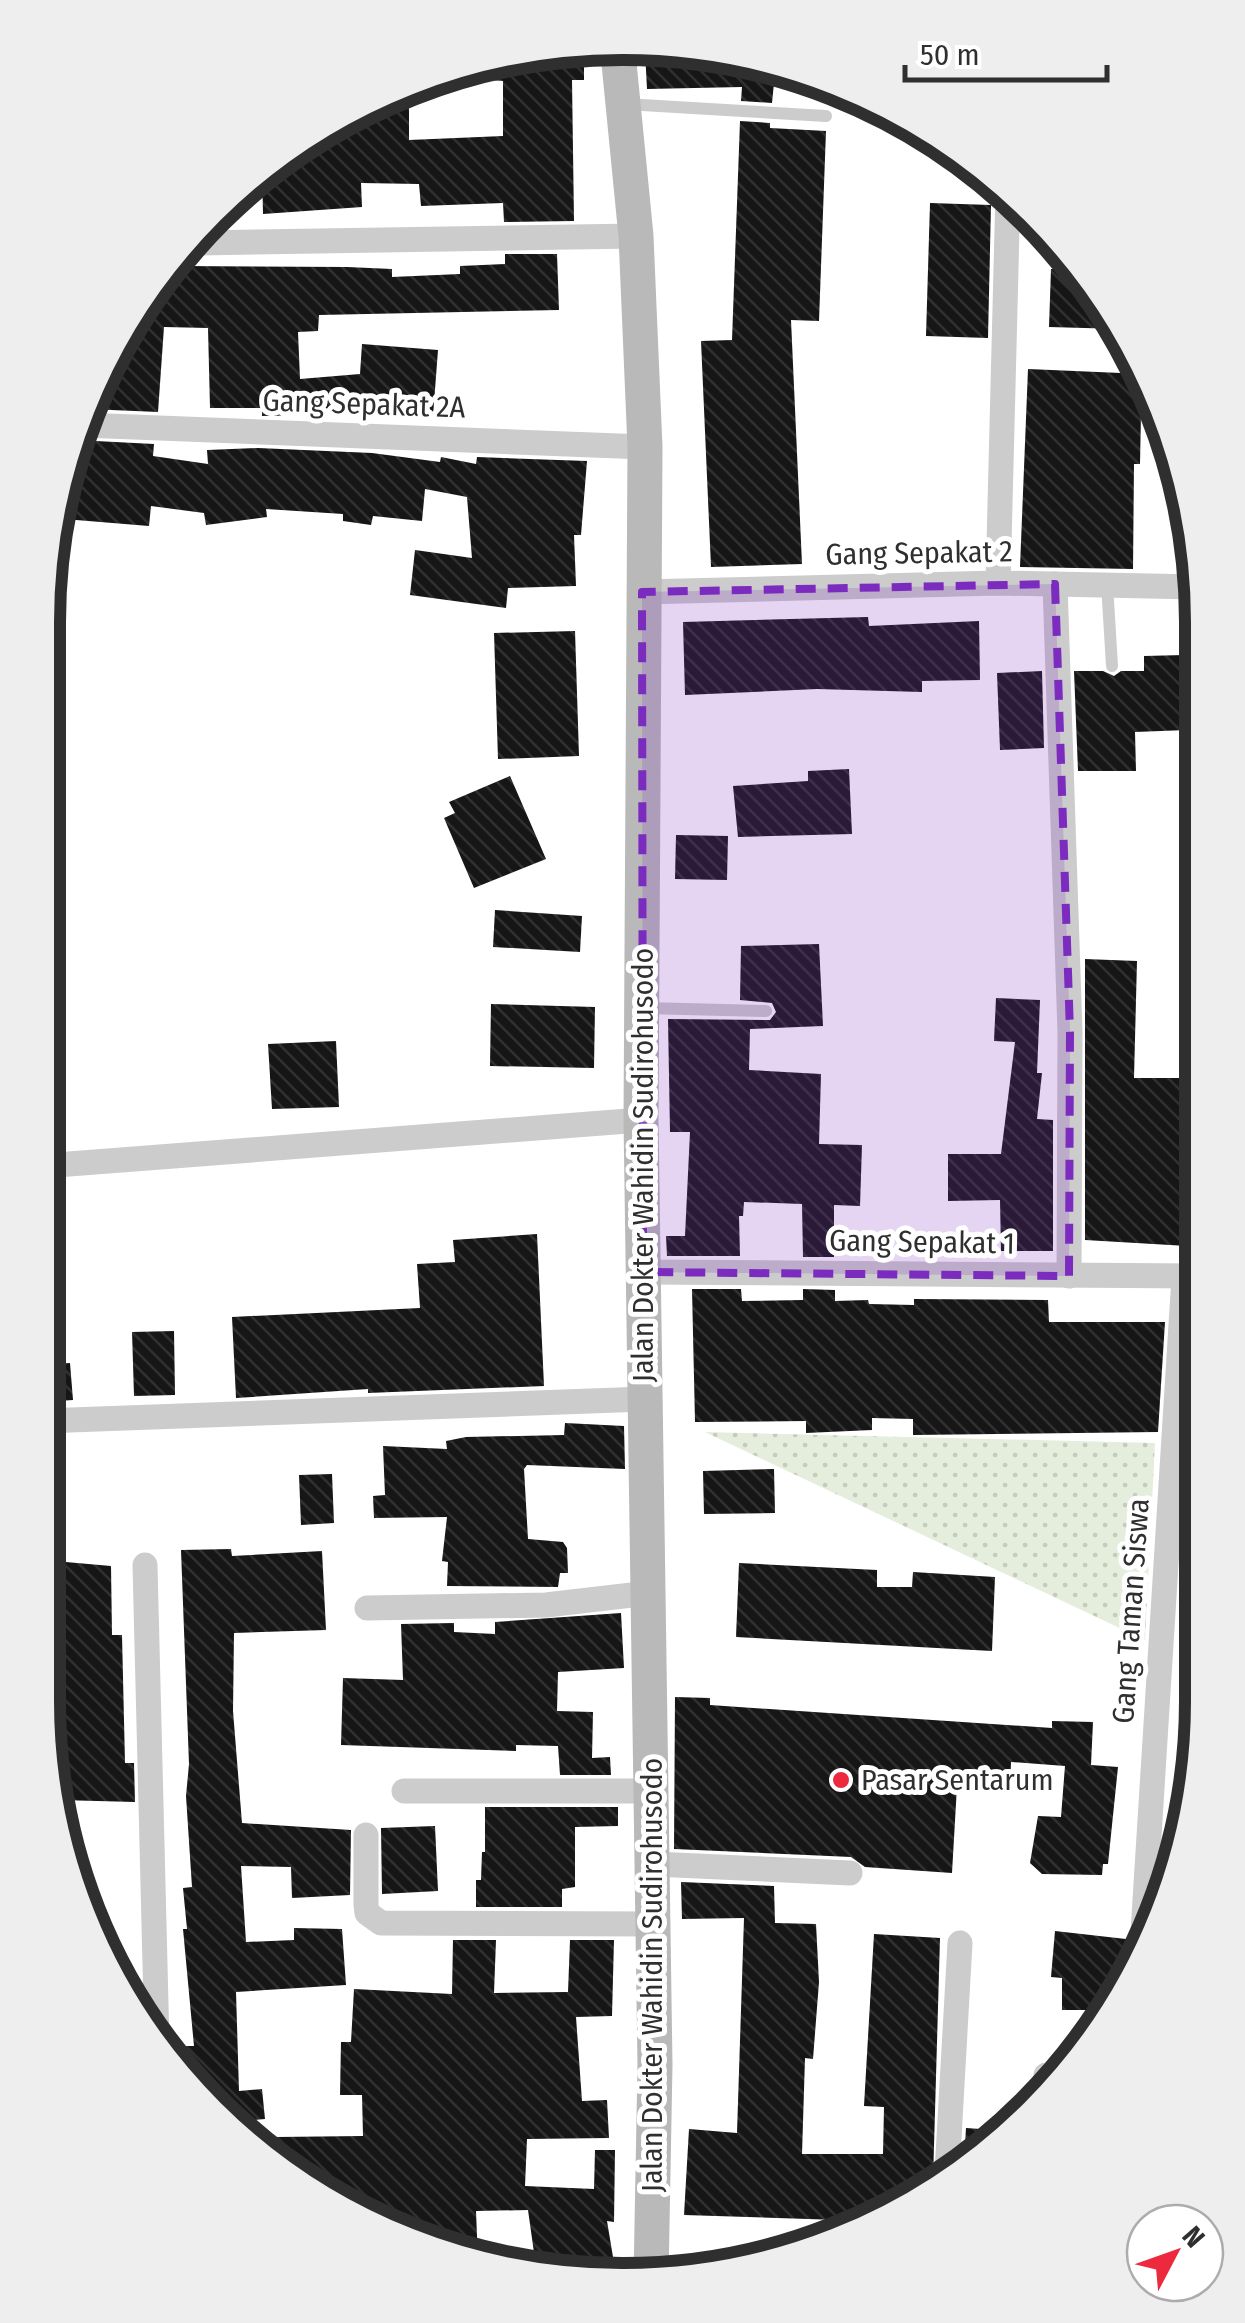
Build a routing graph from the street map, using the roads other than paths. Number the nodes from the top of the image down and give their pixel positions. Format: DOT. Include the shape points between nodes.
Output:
graph roads {
  1 [pos="619,60"];
  2 [pos="623,104"];
  3 [pos="826,116"];
  4 [pos="1007,213"];
  5 [pos="636,236"];
  6 [pos="208,243"];
  7 [pos="96,427"];
  8 [pos="645,447"];
  9 [pos="998,583"];
  10 [pos="1055,584"];
  11 [pos="1107,584"];
  12 [pos="1184,587"];
  13 [pos="642,592"];
  14 [pos="1112,666"];
  15 [pos="641,1008"];
  16 [pos="766,1011"];
  17 [pos="640,1120"];
  18 [pos="60,1165"];
  19 [pos="643,1272"];
  20 [pos="1069,1276"];
  21 [pos="1185,1277"];
  22 [pos="1185,1371"];
  23 [pos="645,1400"];
  24 [pos="60,1420"];
  25 [pos="145,1566"];
  26 [pos="649,1592"];
  27 [pos="367,1608"];
  28 [pos="404,1790"];
  29 [pos="652,1791"];
  30 [pos="366,1835"];
  31 [pos="653,1864"];
  32 [pos="850,1873"];
  33 [pos="1145,1908"];
  34 [pos="653,1924"];
  35 [pos="960,1943"];
  36 [pos="156,2015"];
  37 [pos="948,2159"];
  38 [pos="651,2262"];
  1 -- 2 [label="street, Jalan Dokter Wahidin Sudirohusodo"];
  2 -- 3 [label="lane"];
  2 -- 5 [label="street, Jalan Dokter Wahidin Sudirohusodo"];
  4 -- 9 [label="street"];
  5 -- 6 [label="street"];
  5 -- 8 [label="street, Jalan Dokter Wahidin Sudirohusodo"];
  7 -- 8 [label="street, Gang Sepakat 2A"];
  8 -- 13 [label="street, Jalan Dokter Wahidin Sudirohusodo"];
  9 -- 10 [label="street, Gang Sepakat 2"];
  9 -- 13 [label="street, Gang Sepakat 2"];
  10 -- 11 [label="street, Gang Sepakat 2"];
  10 -- 20 [label="street" via="1070,1032"];
  11 -- 12 [label="street, Gang Sepakat 2"];
  11 -- 14 [label="lane"];
  13 -- 15 [label="street, Jalan Dokter Wahidin Sudirohusodo"];
  15 -- 16 [label="lane"];
  15 -- 17 [label="street, Jalan Dokter Wahidin Sudirohusodo"];
  17 -- 18 [label="street"];
  17 -- 19 [label="street, Jalan Dokter Wahidin Sudirohusodo"];
  19 -- 20 [label="street, Gang Sepakat 1"];
  19 -- 23 [label="street, Jalan Dokter Wahidin Sudirohusodo"];
  20 -- 21 [label="street, Gang Sepakat 1"];
  22 -- 33 [label="street, Gang Taman Siswa"];
  23 -- 24 [label="street"];
  23 -- 26 [label="street, Jalan Dokter Wahidin Sudirohusodo"];
  25 -- 36 [label="street"];
  26 -- 27 [label="street" via="546,1605"];
  26 -- 29 [label="street, Jalan Dokter Wahidin Sudirohusodo"];
  28 -- 29 [label="street"];
  29 -- 31 [label="street, Jalan Dokter Wahidin Sudirohusodo"];
  30 -- 34 [label="street" via="367,1913 381,1923"];
  31 -- 32 [label="street"];
  31 -- 34 [label="street, Jalan Dokter Wahidin Sudirohusodo"];
  34 -- 38 [label="street, Jalan Dokter Wahidin Sudirohusodo"];
  35 -- 37 [label="street"];
}
